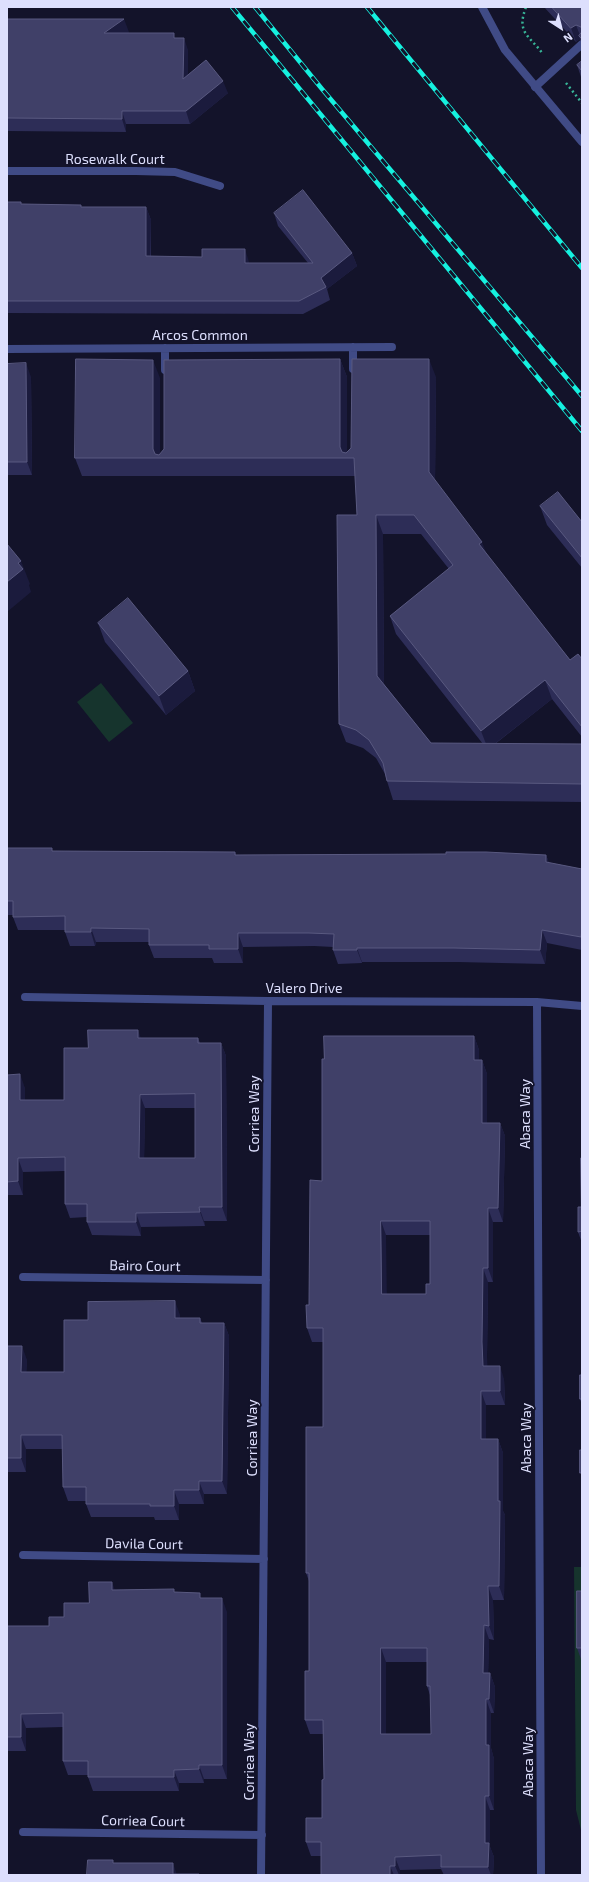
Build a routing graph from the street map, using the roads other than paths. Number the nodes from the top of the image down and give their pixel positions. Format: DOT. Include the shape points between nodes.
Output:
graph roads {
  1 [pos="482,7"];
  2 [pos="582,44"];
  3 [pos="535,87"];
  4 [pos="582,142"];
  5 [pos="7,172"];
  6 [pos="220,186"];
  7 [pos="353,347"];
  8 [pos="392,347"];
  9 [pos="165,348"];
  10 [pos="7,349"];
  11 [pos="165,378"];
  12 [pos="353,379"];
  13 [pos="25,997"];
  14 [pos="268,1001"];
  15 [pos="537,1002"];
  16 [pos="582,1006"];
  17 [pos="23,1277"];
  18 [pos="266,1280"];
  19 [pos="23,1555"];
  20 [pos="264,1560"];
  21 [pos="23,1832"];
  22 [pos="262,1835"];
  23 [pos="262,1875"];
  24 [pos="541,1875"];
  1 -- 3 [label="street" via="504,50"];
  2 -- 3 [label="street"];
  3 -- 4 [label="street"];
  5 -- 6 [label="street, Rosewalk Court" via="175,172"];
  7 -- 8 [label="street, Arcos Common"];
  7 -- 9 [label="street, Arcos Common"];
  7 -- 12 [label="street"];
  9 -- 10 [label="street, Arcos Common"];
  9 -- 11 [label="street"];
  13 -- 14 [label="street, Valero Drive"];
  14 -- 15 [label="street, Valero Drive"];
  14 -- 18 [label="street, Corriea Way"];
  15 -- 16 [label="street, Valero Drive"];
  15 -- 24 [label="street, Abaca Way"];
  17 -- 18 [label="street, Bairo Court"];
  18 -- 20 [label="street, Corriea Way"];
  19 -- 20 [label="street, Davila Court"];
  20 -- 22 [label="street, Corriea Way"];
  21 -- 22 [label="street, Corriea Court"];
  22 -- 23 [label="street, Corriea Way"];
}
